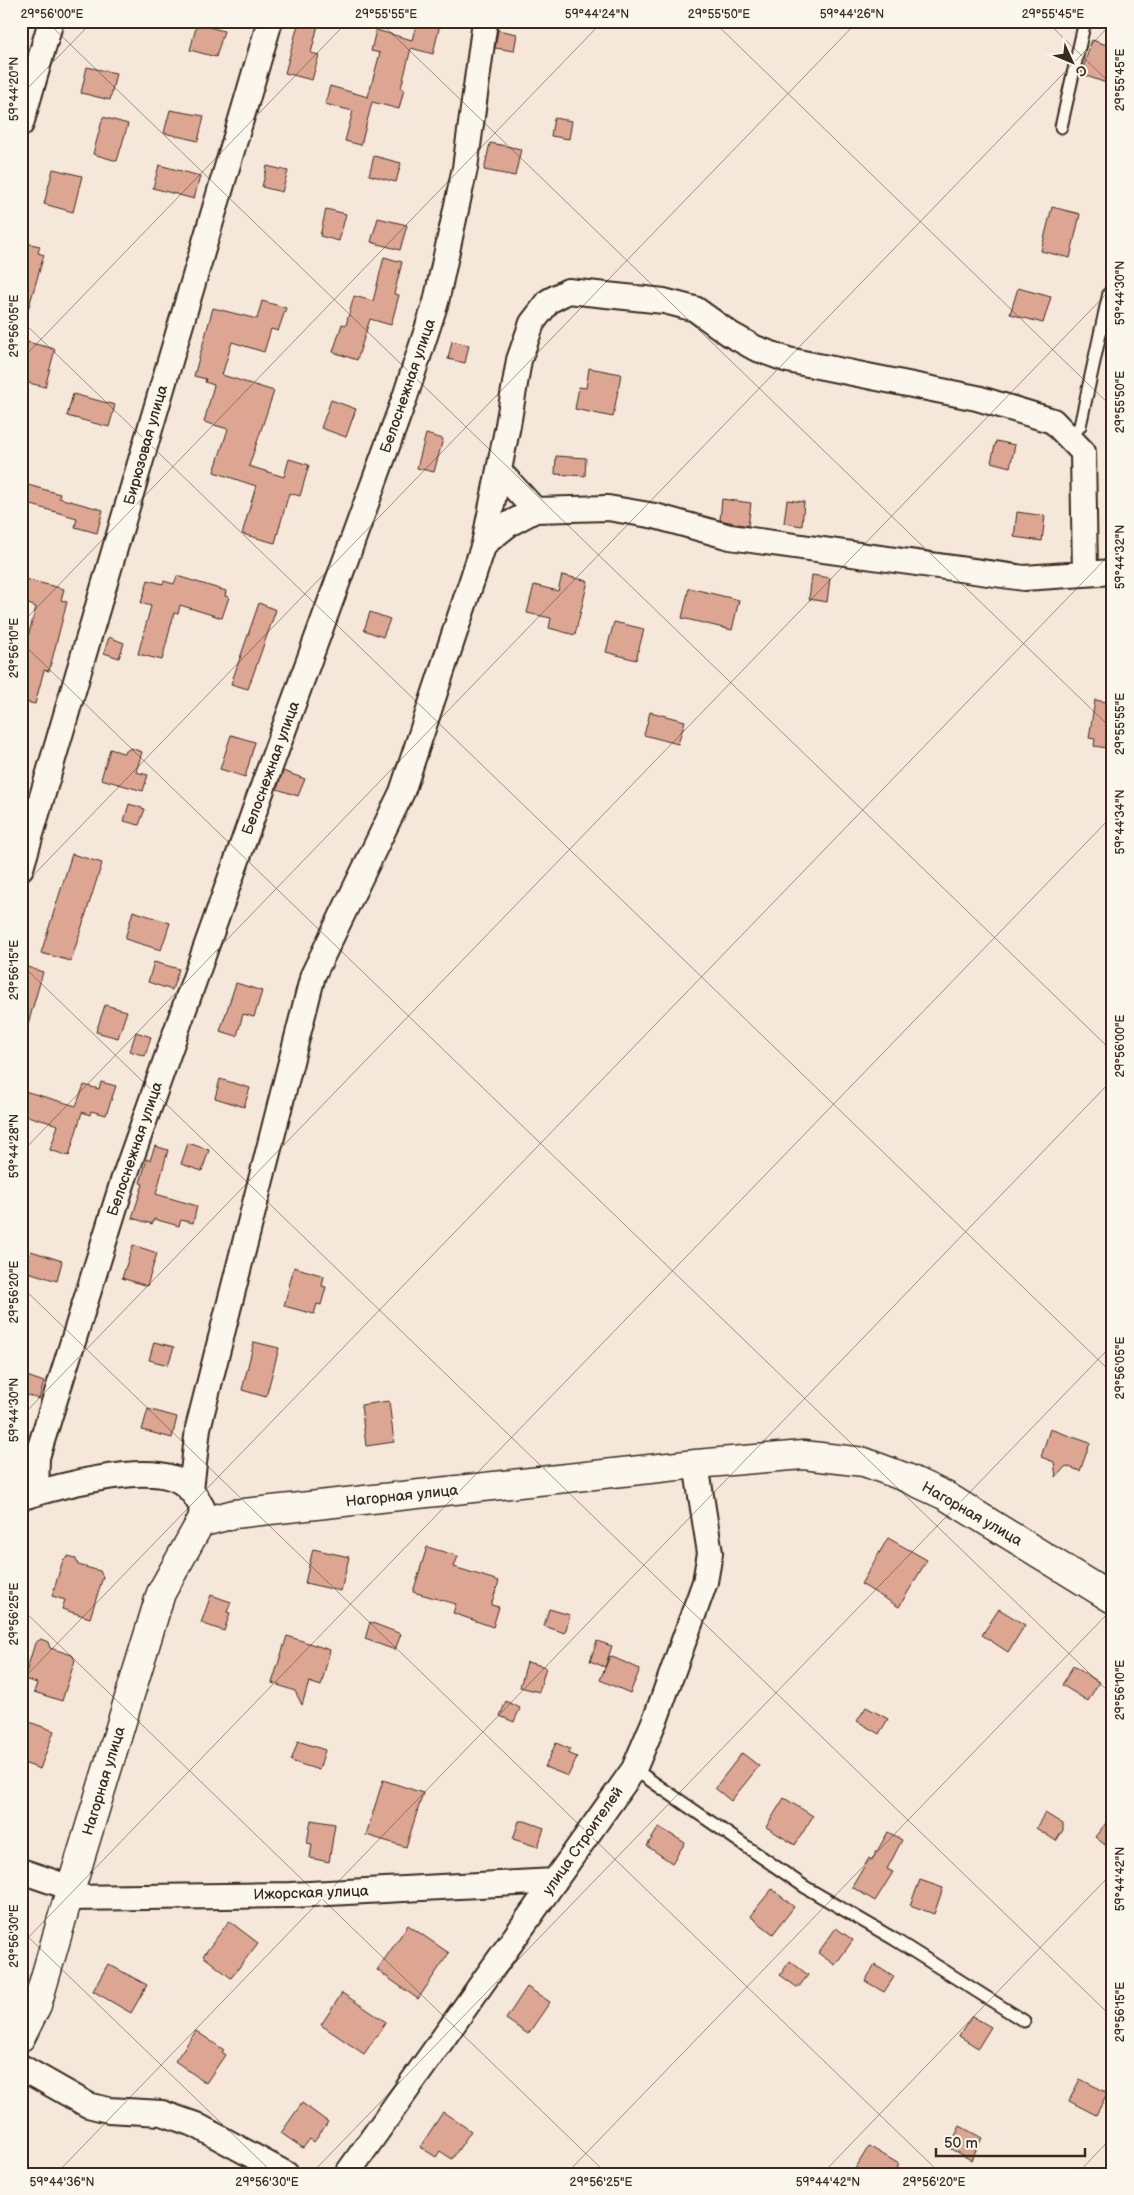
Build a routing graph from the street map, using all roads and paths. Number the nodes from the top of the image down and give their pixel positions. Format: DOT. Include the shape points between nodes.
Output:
graph roads {
  1 [pos="51,21"];
  2 [pos="270,21"];
  3 [pos="486,21"];
  4 [pos="1084,21"];
  5 [pos="21,124"];
  6 [pos="1061,127"];
  7 [pos="1109,293"];
  8 [pos="1070,437"];
  9 [pos="499,471"];
  10 [pos="535,510"];
  11 [pos="484,544"];
  12 [pos="1113,572"];
  13 [pos="1085,573"];
  14 [pos="21,868"];
  15 [pos="696,1464"];
  16 [pos="191,1490"];
  17 [pos="29,1495"];
  18 [pos="200,1523"];
  19 [pos="1113,1599"];
  20 [pos="634,1769"];
  21 [pos="21,1871"];
  22 [pos="554,1881"];
  23 [pos="69,1893"];
  24 [pos="1024,2021"];
  25 [pos="21,2037"];
  26 [pos="21,2067"];
  27 [pos="286,2174"];
  28 [pos="347,2174"];
  1 -- 5 [label="street"];
  2 -- 14 [label="street, Бирюзовая улица"];
  3 -- 17 [label="street, Белоснежная улица" via="465,168 436,302 405,397 123,1181 37,1457"];
  4 -- 6 [label="lane"];
  7 -- 8 [label="lane" via="1080,426"];
  8 -- 9 [label="street" via="1053,421 1014,408 788,360 755,348 695,309 664,301 568,291 549,301 532,323 519,360"];
  8 -- 13 [label="street" via="1084,452"];
  9 -- 10 [label="street"];
  9 -- 11 [label="street"];
  10 -- 11 [label="street" via="509,524"];
  10 -- 13 [label="street" via="608,508 656,516 730,536 1024,578"];
  11 -- 16 [label="street" via="402,792 314,975 198,1428"];
  12 -- 13 [label="street"];
  15 -- 18 [label="street, Нагорная улица" via="234,1514"];
  15 -- 19 [label="street, Нагорная улица" via="804,1455 864,1462 946,1496"];
  15 -- 20 [label="street, улица Строителей" via="710,1553 705,1582"];
  16 -- 17 [label="street" via="174,1478 141,1473 96,1478"];
  16 -- 18 [label="street" via="202,1507"];
  18 -- 23 [label="street, Нагорная улица" via="161,1593"];
  20 -- 22 [label="street, улица Строителей"];
  20 -- 24 [label="lane" via="805,1887"];
  21 -- 23 [label="street, Ижорская улица"];
  22 -- 23 [label="street, Ижорская улица" via="291,1895"];
  22 -- 28 [label="street, улица Строителей"];
  23 -- 25 [label="street, Нагорная улица" via="38,2005"];
  26 -- 27 [label="street" via="88,2105 108,2110 162,2113 196,2125"];
}
